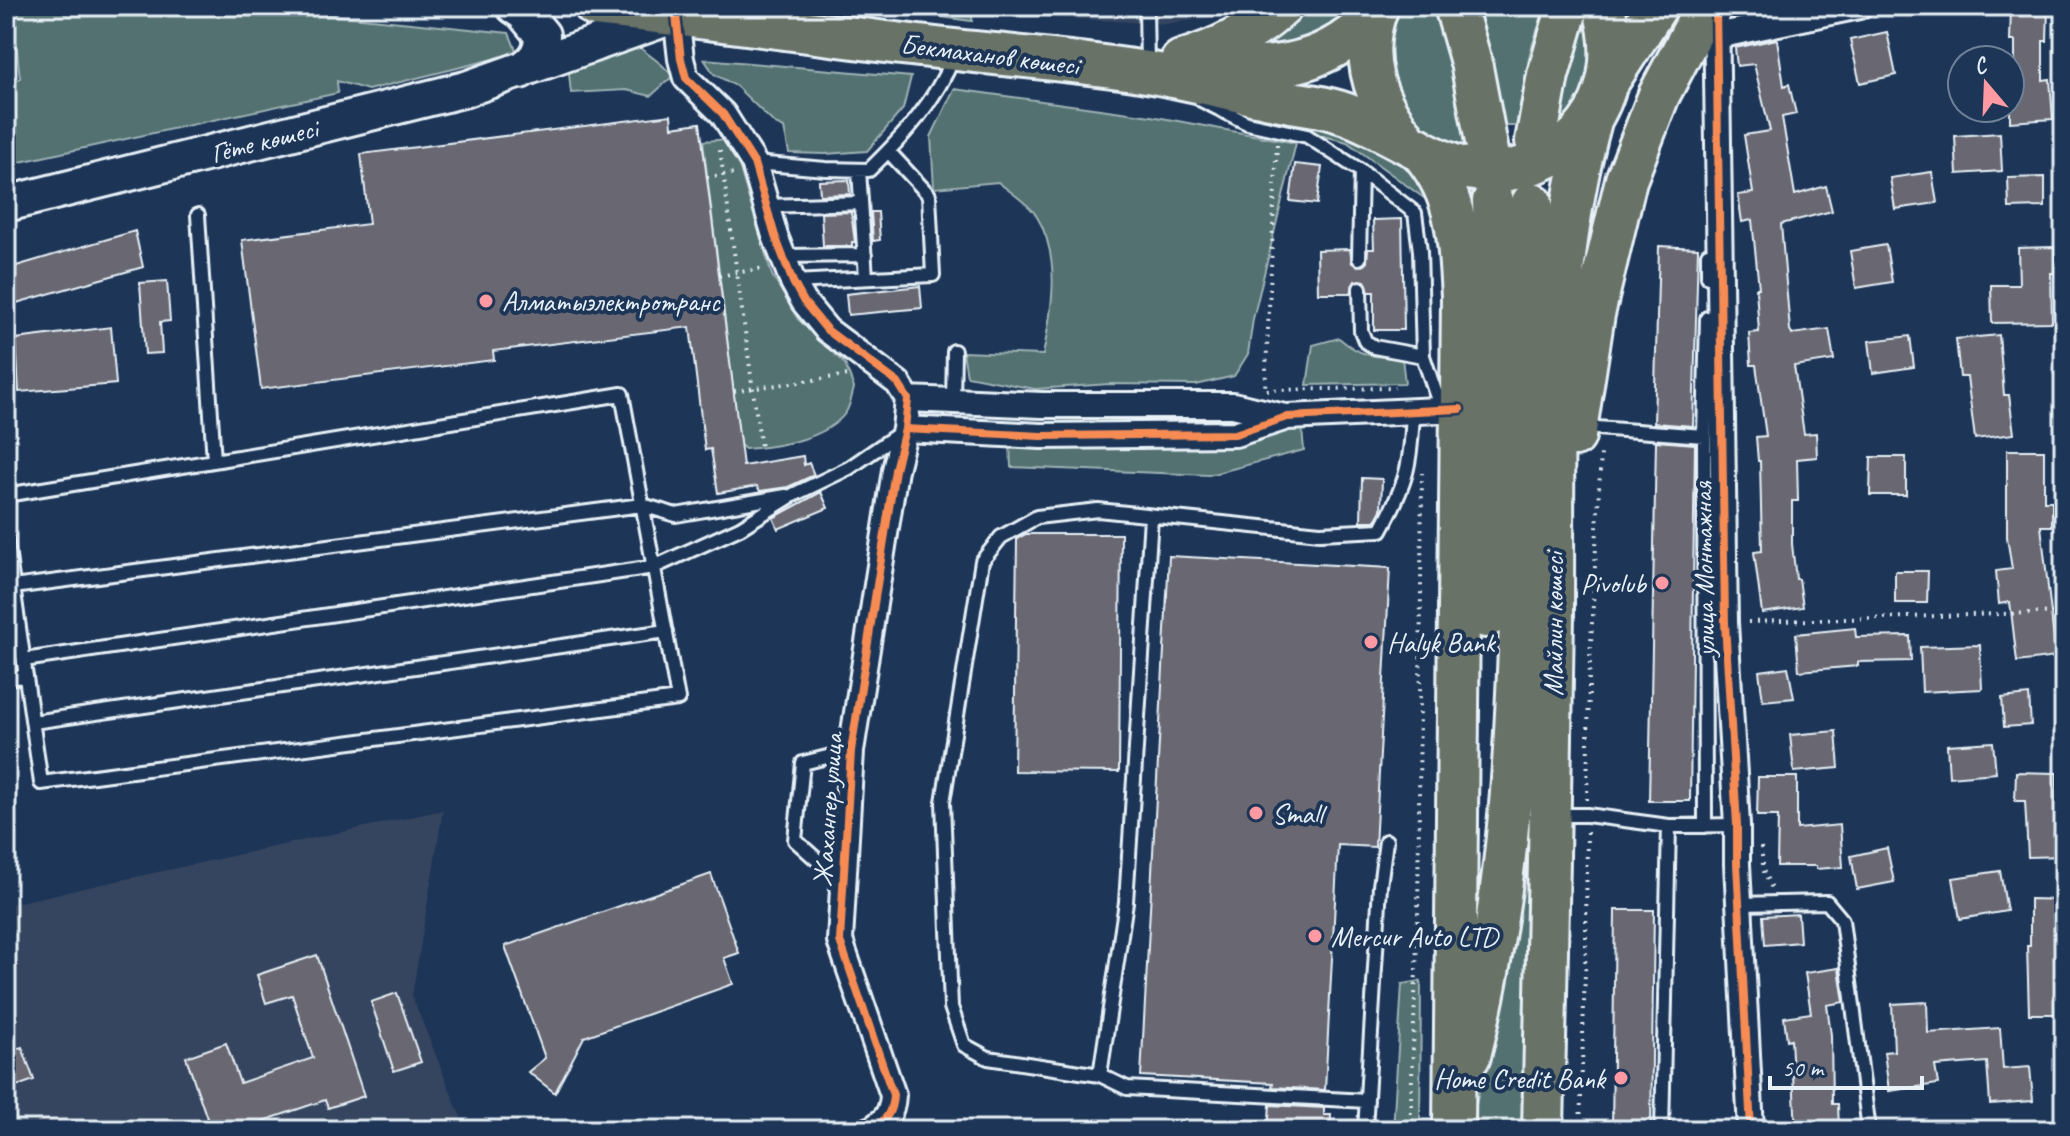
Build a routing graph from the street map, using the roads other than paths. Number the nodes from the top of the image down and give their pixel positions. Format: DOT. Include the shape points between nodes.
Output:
graph roads {
  1 [pos="514,6"];
  2 [pos="595,6"];
  3 [pos="605,6"];
  4 [pos="1146,6"];
  5 [pos="1282,6"];
  6 [pos="1455,6"];
  7 [pos="1568,6"];
  8 [pos="1603,6"];
  9 [pos="1657,6"];
  10 [pos="1716,6"];
  11 [pos="1859,6"];
  12 [pos="1376,10"];
  13 [pos="676,15"];
  14 [pos="1711,21"];
  15 [pos="957,49"];
  16 [pos="520,71"];
  17 [pos="1147,72"];
  18 [pos="1610,79"];
  19 [pos="1591,121"];
  20 [pos="1536,141"];
  21 [pos="1412,145"];
  22 [pos="888,151"];
  23 [pos="1488,152"];
  24 [pos="748,167"];
  25 [pos="859,170"];
  26 [pos="1361,171"];
  27 [pos="1512,202"];
  28 [pos="861,203"];
  29 [pos="6,204"];
  30 [pos="766,206"];
  31 [pos="198,215"];
  32 [pos="1720,220"];
  33 [pos="865,255"];
  34 [pos="1359,258"];
  35 [pos="777,262"];
  36 [pos="1708,277"];
  37 [pos="866,278"];
  38 [pos="793,282"];
  39 [pos="1360,288"];
  40 [pos="1707,318"];
  41 [pos="954,351"];
  42 [pos="1423,356"];
  43 [pos="908,399"];
  44 [pos="953,401"];
  45 [pos="1445,402"];
  46 [pos="1413,410"];
  47 [pos="1287,417"];
  48 [pos="1589,428"];
  49 [pos="905,429"];
  50 [pos="1704,436"];
  51 [pos="214,461"];
  52 [pos="1714,468"];
  53 [pos="6,495"];
  54 [pos="793,495"];
  55 [pos="642,505"];
  56 [pos="1151,517"];
  57 [pos="6,536"];
  58 [pos="654,567"];
  59 [pos="13,587"];
  60 [pos="666,631"];
  61 [pos="20,635"];
  62 [pos="6,637"];
  63 [pos="24,660"];
  64 [pos="26,676"];
  65 [pos="6,678"];
  66 [pos="33,722"];
  67 [pos="851,751"];
  68 [pos="1569,815"];
  69 [pos="1737,825"];
  70 [pos="1669,826"];
  71 [pos="1705,826"];
  72 [pos="1386,841"];
  73 [pos="843,870"];
  74 [pos="1740,904"];
  75 [pos="1100,1075"];
  76 [pos="1367,1101"];
  77 [pos="1454,1126"];
  78 [pos="870,1130"];
  79 [pos="1365,1130"];
  80 [pos="1543,1130"];
  81 [pos="1662,1130"];
  82 [pos="1751,1130"];
  83 [pos="1869,1130"];
  1 -- 16 [label="main road" via="542,35 539,55"];
  2 -- 3 [label="main road, Бекмаханов көшесі"];
  3 -- 13 [label="main road, Бекмаханов көшесі"];
  4 -- 17 [label="lane"];
  5 -- 17 [label="main road" via="1212,52"];
  6 -- 23 [label="main road"];
  7 -- 20 [label="main road"];
  8 -- 18 [label="main road" via="1611,37"];
  9 -- 18 [label="main road"];
  10 -- 14 [label="street, улица Монтажная"];
  11 -- 14 [label="street"];
  12 -- 17 [label="main road, Бекмаханов көшесі" via="1352,38 1310,59 1283,66"];
  12 -- 21 [label="main road" via="1370,69 1387,118"];
  13 -- 15 [label="main road, Бекмаханов көшесі"];
  13 -- 16 [label="main road, Гёте көшесі"];
  13 -- 24 [label="street" via="686,78 728,122"];
  14 -- 32 [label="street, улица Монтажная"];
  14 -- 48 [label="main road" via="1659,95 1626,180 1594,314"];
  15 -- 17 [label="main road, Бекмаханов көшесі"];
  15 -- 22 [label="lane" via="943,83"];
  16 -- 29 [label="main road, Гёте көшесі" via="451,93"];
  17 -- 21 [label="main road, Бекмаханов көшесі" via="1359,117"];
  17 -- 26 [label="lane" via="1247,123 1307,136"];
  18 -- 19 [label="main road"];
  19 -- 21 [label="main road, Бекмаханов көшесі" via="1567,146 1537,163 1501,171 1465,169"];
  19 -- 68 [label="main road, Майлин көшесі" via="1562,279 1554,381"];
  21 -- 45 [label="main road" via="1441,180 1457,223 1462,296"];
  22 -- 25 [label="lane" via="869,170"];
  22 -- 37 [label="lane" via="929,195 933,275"];
  24 -- 25 [label="lane"];
  24 -- 30 [label="street"];
  25 -- 28 [label="lane"];
  26 -- 34 [label="lane"];
  26 -- 42 [label="lane" via="1415,213"];
  27 -- 77 [label="main road" via="1495,277 1483,741"];
  28 -- 30 [label="lane"];
  28 -- 33 [label="lane"];
  30 -- 35 [label="street"];
  31 -- 51 [label="lane"];
  32 -- 36 [label="lane" via="1709,231"];
  32 -- 52 [label="street, улица Монтажная"];
  33 -- 35 [label="lane"];
  33 -- 37 [label="lane"];
  35 -- 38 [label="street"];
  37 -- 38 [label="lane"];
  38 -- 43 [label="street" via="827,330 898,383"];
  39 -- 42 [label="lane" via="1365,341"];
  40 -- 50 [label="lane"];
  41 -- 44 [label="lane"];
  42 -- 45 [label="lane"];
  43 -- 44 [label="street"];
  43 -- 49 [label="street, Жахангер улица"];
  44 -- 47 [label="street" via="1233,405"];
  45 -- 46 [label="street"];
  45 -- 77 [label="main road"];
  46 -- 47 [label="street"];
  46 -- 56 [label="lane" via="1411,458 1381,530 1320,533"];
  47 -- 49 [label="street" via="1235,434 1041,436"];
  48 -- 50 [label="lane"];
  48 -- 68 [label="main road"];
  49 -- 54 [label="lane" via="849,468"];
  49 -- 67 [label="street, Жахангер улица"];
  50 -- 52 [label="lane"];
  51 -- 53 [label="lane"];
  51 -- 55 [label="lane" via="622,394"];
  52 -- 69 [label="street, улица Монтажная"];
  52 -- 71 [label="lane"];
  54 -- 55 [label="lane" via="676,515"];
  54 -- 58 [label="lane" via="740,528"];
  55 -- 58 [label="lane"];
  55 -- 59 [label="lane"];
  56 -- 75 [label="lane" via="1126,902"];
  56 -- 75 [label="lane" via="1098,510 1037,517 1001,537 982,561 943,802 951,1007 964,1045 988,1058"];
  57 -- 59 [label="lane"];
  58 -- 60 [label="lane"];
  58 -- 63 [label="lane"];
  59 -- 61 [label="lane"];
  60 -- 66 [label="lane"];
  60 -- 66 [label="lane" via="678,699 41,783"];
  61 -- 62 [label="lane"];
  61 -- 63 [label="lane"];
  63 -- 64 [label="lane"];
  64 -- 65 [label="lane"];
  64 -- 66 [label="lane"];
  67 -- 73 [label="street, Жахангер улица"];
  67 -- 73 [label="lane" via="803,763 795,840 825,867"];
  68 -- 70 [label="lane"];
  68 -- 80 [label="main road, Майлин көшесі"];
  69 -- 71 [label="lane"];
  69 -- 74 [label="street, улица Монтажная"];
  70 -- 71 [label="lane"];
  70 -- 81 [label="lane"];
  72 -- 76 [label="lane"];
  73 -- 78 [label="street, Жахангер улица" via="840,941 893,1095 892,1110"];
  74 -- 82 [label="street, улица Монтажная"];
  74 -- 83 [label="lane" via="1827,902 1842,920"];
  75 -- 76 [label="lane" via="1127,1088"];
  76 -- 79 [label="lane"];
}
